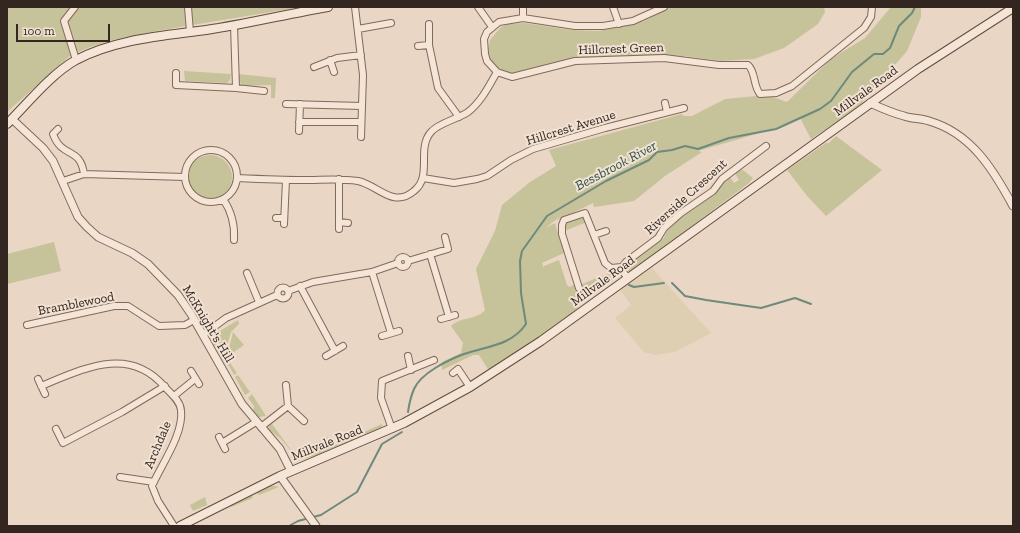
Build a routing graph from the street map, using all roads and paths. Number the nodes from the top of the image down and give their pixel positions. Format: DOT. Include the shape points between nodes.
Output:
graph roads {
  1 [pos="75,7"];
  2 [pos="188,7"];
  3 [pos="328,7"];
  4 [pos="355,7"];
  5 [pos="478,7"];
  6 [pos="523,7"];
  7 [pos="613,7"];
  8 [pos="664,7"];
  9 [pos="872,7"];
  10 [pos="1013,8"];
  11 [pos="524,18"];
  12 [pos="391,23"];
  13 [pos="429,24"];
  14 [pos="619,24"];
  15 [pos="234,25"];
  16 [pos="380,25"];
  17 [pos="492,27"];
  18 [pos="358,29"];
  19 [pos="190,32"];
  20 [pos="381,33"];
  21 [pos="429,45"];
  22 [pos="418,46"];
  23 [pos="361,55"];
  24 [pos="76,60"];
  25 [pos="330,60"];
  26 [pos="314,67"];
  27 [pos="334,72"];
  28 [pos="497,72"];
  29 [pos="176,73"];
  30 [pos="236,88"];
  31 [pos="264,91"];
  32 [pos="665,103"];
  33 [pos="870,103"];
  34 [pos="286,104"];
  35 [pos="300,104"];
  36 [pos="362,106"];
  37 [pos="684,108"];
  38 [pos="667,112"];
  39 [pos="459,117"];
  40 [pos="9,122"];
  41 [pos="299,122"];
  42 [pos="361,122"];
  43 [pos="58,129"];
  44 [pos="299,131"];
  45 [pos="361,137"];
  46 [pos="766,146"];
  47 [pos="84,174"];
  48 [pos="185,177"];
  49 [pos="237,178"];
  50 [pos="423,178"];
  51 [pos="286,180"];
  52 [pos="339,180"];
  53 [pos="63,181"];
  54 [pos="223,199"];
  55 [pos="1013,206"];
  56 [pos="276,218"];
  57 [pos="348,223"];
  58 [pos="606,231"];
  59 [pos="594,235"];
  60 [pos="445,237"];
  61 [pos="234,240"];
  62 [pos="430,254"];
  63 [pos="622,268"];
  64 [pos="372,272"];
  65 [pos="247,273"];
  66 [pos="628,278"];
  67 [pos="300,286"];
  68 [pos="579,288"];
  69 [pos="259,302"];
  70 [pos="455,315"];
  71 [pos="449,317"];
  72 [pos="441,319"];
  73 [pos="194,320"];
  74 [pos="26,325"];
  75 [pos="399,331"];
  76 [pos="391,333"];
  77 [pos="203,335"];
  78 [pos="382,336"];
  79 [pos="343,346"];
  80 [pos="335,351"];
  81 [pos="326,356"];
  82 [pos="408,356"];
  83 [pos="434,360"];
  84 [pos="411,370"];
  85 [pos="191,371"];
  86 [pos="453,373"];
  87 [pos="38,379"];
  88 [pos="286,385"];
  89 [pos="41,386"];
  90 [pos="165,386"];
  91 [pos="470,387"];
  92 [pos="45,394"];
  93 [pos="174,396"];
  94 [pos="288,406"];
  95 [pos="304,421"];
  96 [pos="258,424"];
  97 [pos="392,428"];
  98 [pos="56,429"];
  99 [pos="226,449"];
  100 [pos="129,471"];
  101 [pos="291,471"];
  102 [pos="280,476"];
  103 [pos="120,477"];
  104 [pos="128,478"];
  105 [pos="154,482"];
  106 [pos="174,526"];
  107 [pos="180,526"];
  108 [pos="316,526"];
  1 -- 24 [label="street" via="64,21"];
  2 -- 19 [label="street"];
  3 -- 15 [label="main road"];
  4 -- 18 [label="street"];
  5 -- 17 [label="street"];
  6 -- 11 [label="street"];
  7 -- 14 [label="street, Hillcrest Green"];
  8 -- 14 [label="street, Hillcrest Green" via="641,18"];
  9 -- 28 [label="street, Hillcrest Green" via="871,17 864,28 792,86 776,93 760,94 756,89 752,69 748,65 720,65 676,58 575,61 512,77"];
  10 -- 33 [label="main road, Millvale Road" via="944,51"];
  11 -- 14 [label="street, Hillcrest Green" via="582,26"];
  11 -- 17 [label="street, Hillcrest Green" via="505,20"];
  12 -- 16 [label="street"];
  13 -- 21 [label="street"];
  15 -- 19 [label="main road"];
  15 -- 30 [label="street"];
  16 -- 18 [label="street"];
  16 -- 20 [label="street"];
  17 -- 28 [label="street" via="487,32 484,46 487,61"];
  18 -- 23 [label="street"];
  19 -- 24 [label="main road" via="142,38"];
  21 -- 22 [label="street"];
  21 -- 39 [label="street" via="438,88"];
  23 -- 25 [label="street"];
  23 -- 36 [label="street"];
  24 -- 40 [label="main road" via="47,83"];
  25 -- 26 [label="street"];
  25 -- 27 [label="street"];
  28 -- 39 [label="street" via="474,106"];
  29 -- 30 [label="street" via="176,85"];
  30 -- 31 [label="street"];
  32 -- 38 [label="street"];
  33 -- 55 [label="street" via="905,117 929,121 954,132 977,149 987,161"];
  33 -- 66 [label="main road, Millvale Road"];
  34 -- 35 [label="street"];
  35 -- 36 [label="street"];
  35 -- 41 [label="street"];
  36 -- 42 [label="street"];
  37 -- 38 [label="street, Hillcrest Avenue"];
  38 -- 50 [label="street, Hillcrest Avenue" via="534,149 487,176 477,179 454,183"];
  39 -- 50 [label="street" via="433,130 428,136 424,150"];
  40 -- 53 [label="street, McKnight's Hill" via="43,148"];
  41 -- 42 [label="street"];
  41 -- 44 [label="street"];
  42 -- 45 [label="street"];
  43 -- 47 [label="street" via="53,134 54,139 63,149 79,157"];
  46 -- 63 [label="street, Riverside Crescent" via="722,179 713,191 681,213 664,228 658,238 626,262"];
  47 -- 48 [label="street"];
  47 -- 53 [label="street"];
  48 -- 49 [label="street" via="186,169 196,155 211,150 227,156 236,170"];
  48 -- 54 [label="street" via="189,189 198,198 206,202"];
  49 -- 51 [label="street"];
  49 -- 54 [label="street" via="232,190"];
  50 -- 52 [label="street" via="414,191 400,198 385,196 360,182"];
  51 -- 52 [label="street"];
  51 -- 56 [label="street" via="284,221"];
  52 -- 57 [label="street" via="339,226"];
  53 -- 73 [label="street, McKnight's Hill" via="78,217 87,227 98,237 132,253 148,264 178,295"];
  54 -- 61 [label="street" via="234,220"];
  58 -- 59 [label="street"];
  59 -- 63 [label="street" via="606,266"];
  59 -- 68 [label="street" via="586,213 564,220 562,234"];
  60 -- 62 [label="street" via="448,249"];
  62 -- 64 [label="street" via="408,261 404,267 398,263"];
  62 -- 71 [label="street"];
  63 -- 66 [label="street"];
  64 -- 67 [label="street"];
  64 -- 76 [label="street"];
  65 -- 69 [label="street"];
  66 -- 91 [label="main road, Millvale Road" via="541,341"];
  67 -- 69 [label="street" via="288,291 285,298 277,295"];
  67 -- 80 [label="street"];
  69 -- 77 [label="street" via="226,318"];
  70 -- 71 [label="street"];
  71 -- 72 [label="street"];
  73 -- 74 [label="street, Bramblewood" via="185,325 159,326 128,306 114,306"];
  73 -- 77 [label="street, McKnight's Hill"];
  75 -- 76 [label="street"];
  76 -- 78 [label="street"];
  77 -- 96 [label="street, McKnight's Hill" via="242,404"];
  79 -- 80 [label="street"];
  80 -- 81 [label="street"];
  82 -- 84 [label="street"];
  83 -- 84 [label="street"];
  84 -- 97 [label="street" via="388,378 380,385 381,398"];
  85 -- 93 [label="street" via="197,381"];
  86 -- 91 [label="street" via="458,370"];
  87 -- 89 [label="street"];
  88 -- 94 [label="street"];
  89 -- 90 [label="street, Archdale" via="82,369 114,362 147,370"];
  89 -- 92 [label="street"];
  90 -- 93 [label="street, Archdale"];
  90 -- 98 [label="street" via="63,443"];
  91 -- 97 [label="main road, Millvale Road"];
  93 -- 105 [label="street, Archdale" via="181,410 181,421"];
  94 -- 95 [label="street"];
  94 -- 96 [label="street"];
  96 -- 99 [label="street" via="221,440"];
  96 -- 101 [label="street, McKnight's Hill" via="280,449"];
  97 -- 101 [label="main road, Millvale Road"];
  100 -- 104 [label="street"];
  101 -- 102 [label="main road, Millvale Road"];
  102 -- 107 [label="main road, Millvale Road"];
  102 -- 108 [label="street"];
  103 -- 104 [label="street"];
  104 -- 105 [label="street"];
  105 -- 106 [label="street, Archdale" via="153,492"];
}
